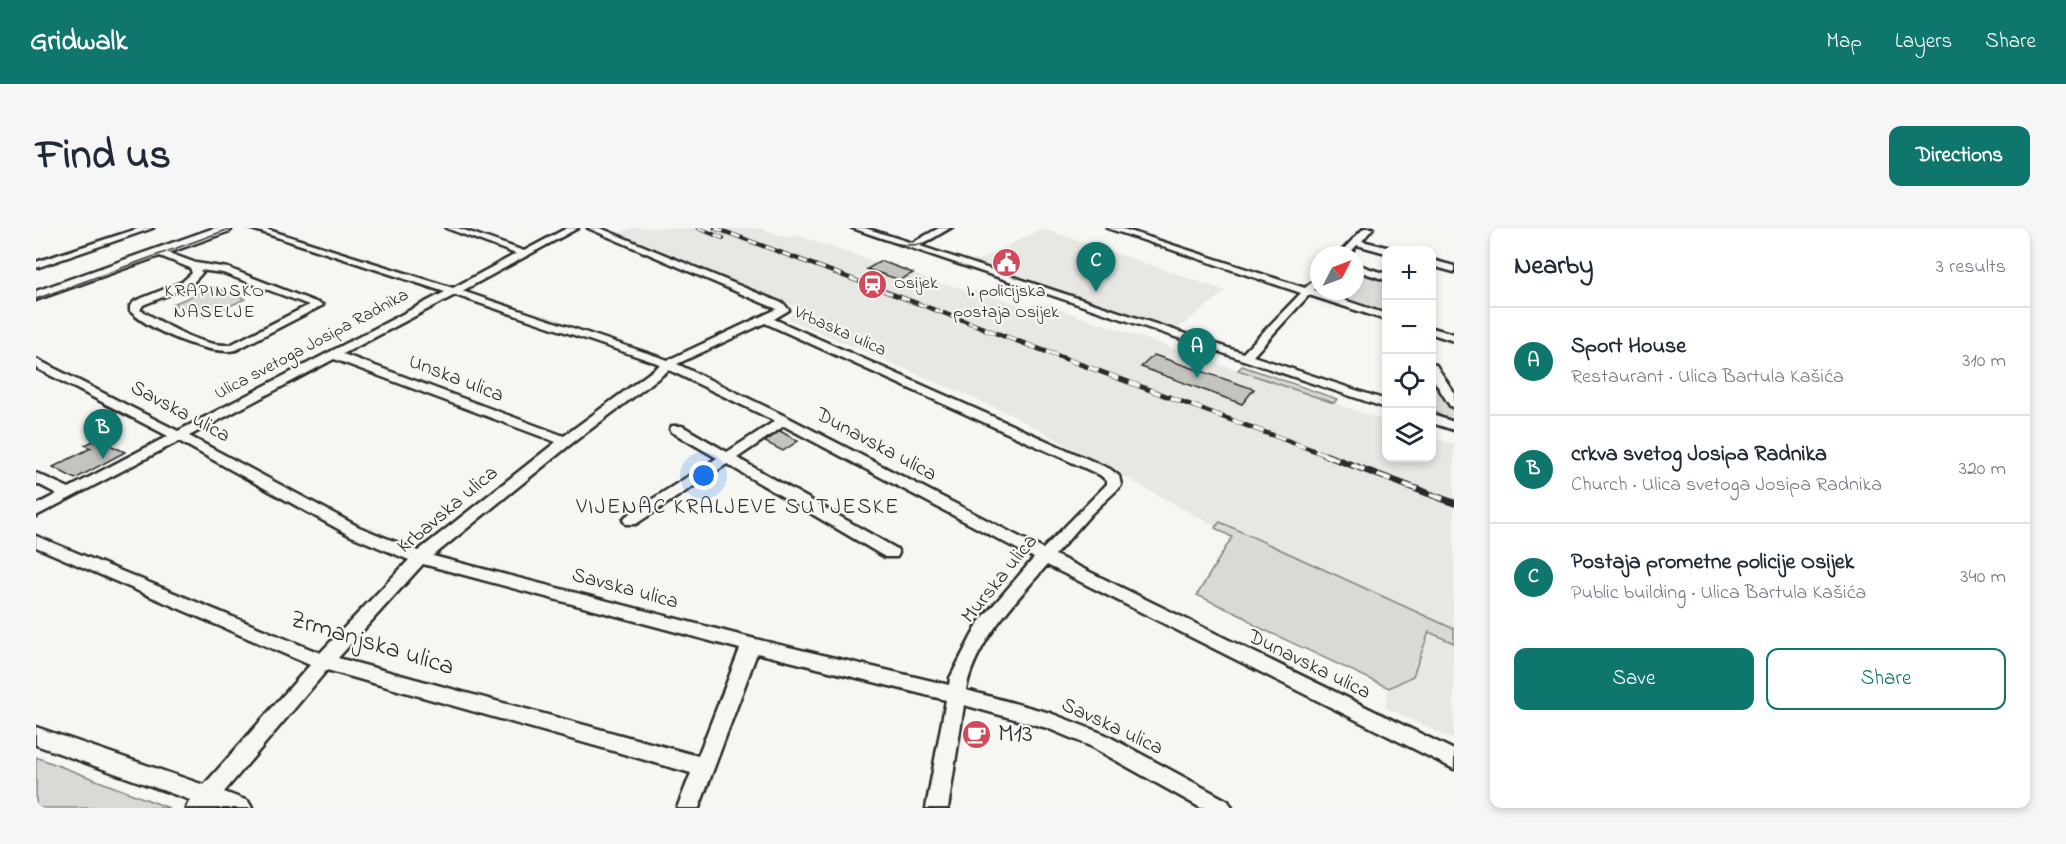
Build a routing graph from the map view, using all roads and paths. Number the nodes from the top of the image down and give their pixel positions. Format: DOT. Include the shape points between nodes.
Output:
graph roads {
  1 [pos="149,228"];
  2 [pos="226,228"];
  3 [pos="253,228"];
  4 [pos="450,228"];
  5 [pos="574,228"];
  6 [pos="592,228"];
  7 [pos="856,228"];
  8 [pos="946,228"];
  9 [pos="1111,228"];
  10 [pos="1369,228"];
  11 [pos="1355,242"];
  12 [pos="1351,246"];
  13 [pos="912,247"];
  14 [pos="1382,249"];
  15 [pos="158,252"];
  16 [pos="524,254"];
  17 [pos="1436,264"];
  18 [pos="36,265"];
  19 [pos="1454,269"];
  20 [pos="1364,270"];
  21 [pos="195,271"];
  22 [pos="1382,276"];
  23 [pos="1310,288"];
  24 [pos="453,291"];
  25 [pos="1307,291"];
  26 [pos="36,296"];
  27 [pos="1382,316"];
  28 [pos="768,320"];
  29 [pos="1436,333"];
  30 [pos="1454,338"];
  31 [pos="332,354"];
  32 [pos="1246,357"];
  33 [pos="36,363"];
  34 [pos="669,364"];
  35 [pos="1436,376"];
  36 [pos="1382,403"];
  37 [pos="1454,403"];
  38 [pos="1436,420"];
  39 [pos="784,421"];
  40 [pos="1454,426"];
  41 [pos="677,429"];
  42 [pos="179,436"];
  43 [pos="566,441"];
  44 [pos="728,457"];
  45 [pos="1105,472"];
  46 [pos="36,477"];
  47 [pos="69,494"];
  48 [pos="36,512"];
  49 [pos="631,520"];
  50 [pos="36,541"];
  51 [pos="891,553"];
  52 [pos="1044,557"];
  53 [pos="420,558"];
  54 [pos="751,645"];
  55 [pos="324,661"];
  56 [pos="957,695"];
  57 [pos="36,736"];
  58 [pos="1454,760"];
  59 [pos="703,767"];
  60 [pos="203,802"];
  61 [pos="241,808"];
  62 [pos="688,808"];
  63 [pos="937,808"];
  64 [pos="1221,808"];
  1 -- 18 [label="street"];
  2 -- 15 [label="main road"];
  3 -- 24 [label="street, Dunavska ulica"];
  4 -- 16 [label="street"];
  5 -- 16 [label="street, Ulica svetoga Josipa Radnika"];
  6 -- 28 [label="street, Vrbaska ulica" via="784,309"];
  7 -- 13 [label="street"];
  8 -- 13 [label="street"];
  9 -- 25 [label="street"];
  10 -- 11 [label="street"];
  11 -- 12 [label="street"];
  11 -- 14 [label="street"];
  13 -- 32 [label="street"];
  15 -- 21 [label="street"];
  15 -- 26 [label="main road"];
  16 -- 24 [label="street, Ulica svetoga Josipa Radnika"];
  17 -- 19 [label="street"];
  20 -- 22 [label="street"];
  21 -- 21 [label="street" via="216,269 318,305 226,350 189,338 135,311 139,303 186,284"];
  23 -- 25 [label="street"];
  24 -- 31 [label="street, Ulica svetoga Josipa Radnika"];
  24 -- 34 [label="street, Dunavska ulica"];
  25 -- 27 [label="street"];
  25 -- 32 [label="street"];
  28 -- 34 [label="street, Krbavska ulica"];
  28 -- 45 [label="street, Vrbaska ulica"];
  29 -- 30 [label="street"];
  31 -- 42 [label="street, Ulica svetoga Josipa Radnika"];
  31 -- 43 [label="street, Unska ulica"];
  32 -- 36 [label="street"];
  33 -- 42 [label="street, Savska ulica"];
  34 -- 39 [label="street, Dunavska ulica"];
  34 -- 43 [label="street, Krbavska ulica"];
  35 -- 37 [label="street"];
  38 -- 40 [label="street"];
  39 -- 44 [label="street"];
  39 -- 52 [label="street, Dunavska ulica"];
  41 -- 44 [label="street"];
  42 -- 47 [label="street, Ulica svetoga Josipa Radnika"];
  42 -- 53 [label="street, Savska ulica" via="354,531"];
  43 -- 53 [label="street, Krbavska ulica"];
  44 -- 49 [label="street"];
  44 -- 51 [label="street"];
  45 -- 52 [label="street, Murska ulica" via="1114,479 1114,485"];
  46 -- 47 [label="street"];
  47 -- 48 [label="street, Ulica svetoga Josipa Radnika"];
  50 -- 55 [label="street, Zrmanjska ulica"];
  52 -- 56 [label="street, Murska ulica" via="985,627 959,678"];
  52 -- 58 [label="street, Dunavska ulica"];
  53 -- 54 [label="street, Savska ulica"];
  53 -- 55 [label="street, Krbavska ulica"];
  54 -- 56 [label="street, Savska ulica"];
  54 -- 59 [label="street"];
  55 -- 59 [label="street, Zrmanjska ulica"];
  55 -- 60 [label="street, Krbavska ulica"];
  56 -- 63 [label="street, Murska ulica"];
  56 -- 64 [label="street, Savska ulica" via="1097,740"];
  57 -- 60 [label="street"];
  59 -- 62 [label="street"];
  60 -- 61 [label="street"];
}
